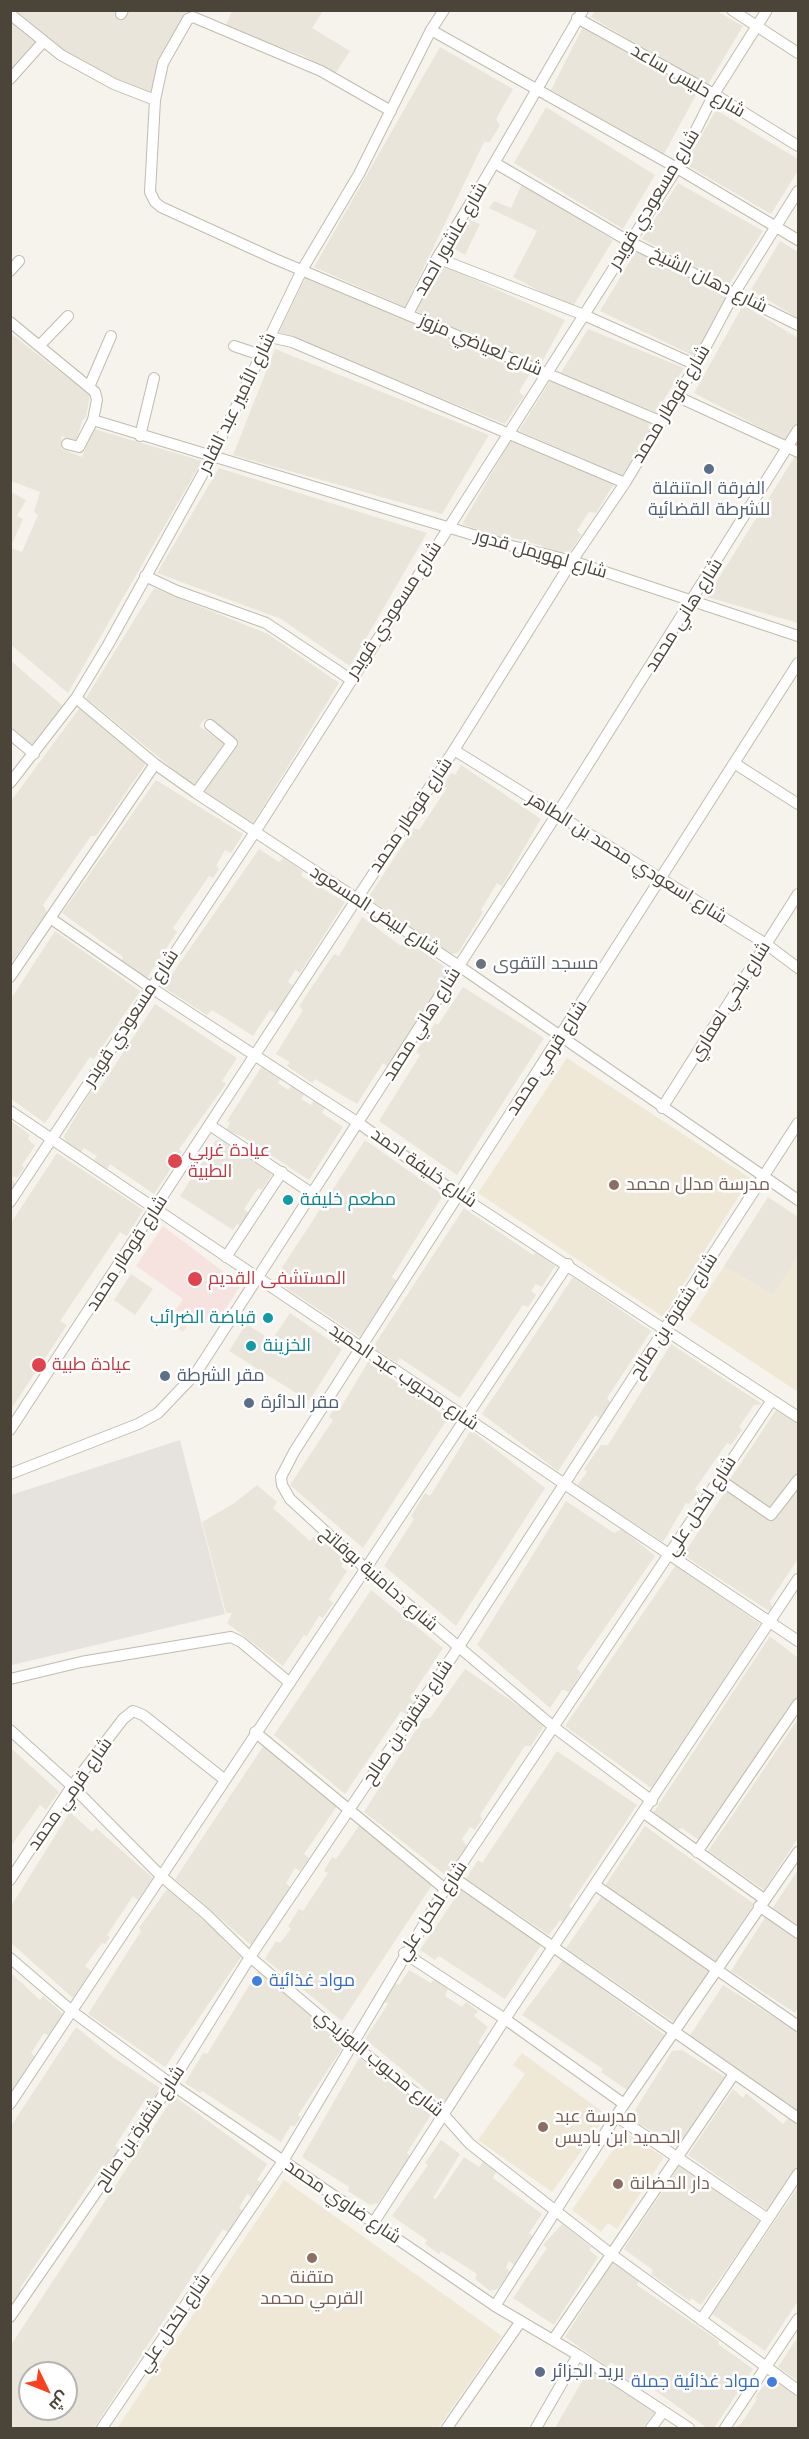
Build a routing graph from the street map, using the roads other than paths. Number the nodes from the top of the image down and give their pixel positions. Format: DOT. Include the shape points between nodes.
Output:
graph roads {
  1 [pos="444,10"];
  2 [pos="732,10"];
  3 [pos="767,10"];
  4 [pos="10,14"];
  5 [pos="580,14"];
  6 [pos="757,26"];
  7 [pos="431,30"];
  8 [pos="43,42"];
  9 [pos="798,53"];
  10 [pos="10,79"];
  11 [pos="537,90"];
  12 [pos="714,94"];
  13 [pos="155,100"];
  14 [pos="391,111"];
  15 [pos="798,146"];
  16 [pos="495,163"];
  17 [pos="677,168"];
  18 [pos="798,191"];
  19 [pos="775,227"];
  20 [pos="798,240"];
  21 [pos="630,242"];
  22 [pos="437,258"];
  23 [pos="19,261"];
  24 [pos="302,270"];
  25 [pos="10,271"];
  26 [pos="735,292"];
  27 [pos="408,314"];
  28 [pos="584,315"];
  29 [pos="68,316"];
  30 [pos="10,322"];
  31 [pos="798,326"];
  32 [pos="111,336"];
  33 [pos="270,337"];
  34 [pos="40,345"];
  35 [pos="234,346"];
  36 [pos="261,355"];
  37 [pos="696,365"];
  38 [pos="546,374"];
  39 [pos="153,378"];
  40 [pos="89,387"];
  41 [pos="676,396"];
  42 [pos="93,420"];
  43 [pos="660,421"];
  44 [pos="798,430"];
  45 [pos="509,432"];
  46 [pos="140,436"];
  47 [pos="67,444"];
  48 [pos="793,450"];
  49 [pos="212,457"];
  50 [pos="625,483"];
  51 [pos="447,527"];
  52 [pos="572,561"];
  53 [pos="145,576"];
  54 [pos="693,601"];
  55 [pos="798,636"];
  56 [pos="798,663"];
  57 [pos="350,679"];
  58 [pos="76,698"];
  59 [pos="210,725"];
  60 [pos="10,734"];
  61 [pos="454,750"];
  62 [pos="34,754"];
  63 [pos="734,763"];
  64 [pos="155,764"];
  65 [pos="10,783"];
  66 [pos="196,794"];
  67 [pos="798,804"];
  68 [pos="557,814"];
  69 [pos="255,832"];
  70 [pos="660,879"];
  71 [pos="798,894"];
  72 [pos="355,898"];
  73 [pos="50,918"];
  74 [pos="766,945"];
  75 [pos="459,966"];
  76 [pos="798,968"];
  77 [pos="10,977"];
  78 [pos="150,987"];
  79 [pos="560,1037"];
  80 [pos="255,1055"];
  81 [pos="662,1108"];
  82 [pos="10,1110"];
  83 [pos="798,1123"];
  84 [pos="360,1124"];
  85 [pos="211,1126"];
  86 [pos="51,1139"];
  87 [pos="282,1172"];
  88 [pos="762,1176"];
  89 [pos="314,1194"];
  90 [pos="459,1195"];
  91 [pos="798,1200"];
  92 [pos="10,1202"];
  93 [pos="156,1209"];
  94 [pos="226,1257"];
  95 [pos="568,1264"];
  96 [pos="258,1279"];
  97 [pos="666,1331"];
  98 [pos="362,1349"];
  99 [pos="772,1400"];
  100 [pos="798,1417"];
  101 [pos="466,1418"];
  102 [pos="10,1430"];
  103 [pos="294,1452"];
  104 [pos="10,1474"];
  105 [pos="719,1479"];
  106 [pos="798,1480"];
  107 [pos="563,1484"];
  108 [pos="669,1555"];
  109 [pos="365,1568"];
  110 [pos="798,1579"];
  111 [pos="770,1621"];
  112 [pos="798,1641"];
  113 [pos="458,1648"];
  114 [pos="10,1678"];
  115 [pos="290,1683"];
  116 [pos="798,1704"];
  117 [pos="555,1728"];
  118 [pos="10,1730"];
  119 [pos="255,1732"];
  120 [pos="225,1780"];
  121 [pos="72,1786"];
  122 [pos="652,1802"];
  123 [pos="349,1810"];
  124 [pos="644,1813"];
  125 [pos="697,1852"];
  126 [pos="798,1852"];
  127 [pos="161,1876"];
  128 [pos="453,1877"];
  129 [pos="10,1880"];
  130 [pos="595,1885"];
  131 [pos="445,1889"];
  132 [pos="762,1903"];
  133 [pos="798,1933"];
  134 [pos="554,1947"];
  135 [pos="405,1953"];
  136 [pos="250,1957"];
  137 [pos="10,1958"];
  138 [pos="717,1971"];
  139 [pos="73,2012"];
  140 [pos="505,2019"];
  141 [pos="798,2025"];
  142 [pos="675,2034"];
  143 [pos="351,2043"];
  144 [pos="734,2074"];
  145 [pos="171,2084"];
  146 [pos="10,2104"];
  147 [pos="624,2104"];
  148 [pos="444,2115"];
  149 [pos="616,2116"];
  150 [pos="798,2118"];
  151 [pos="677,2158"];
  152 [pos="283,2161"];
  153 [pos="798,2174"];
  154 [pos="555,2210"];
  155 [pos="768,2219"];
  156 [pos="374,2222"];
  157 [pos="611,2254"];
  158 [pos="495,2306"];
  159 [pos="10,2317"];
  160 [pos="798,2319"];
  161 [pos="701,2320"];
  162 [pos="521,2321"];
  163 [pos="553,2340"];
  164 [pos="578,2355"];
  165 [pos="766,2367"];
  166 [pos="798,2390"];
  167 [pos="663,2412"];
  168 [pos="102,2428"];
  169 [pos="447,2428"];
  170 [pos="536,2428"];
  171 [pos="651,2428"];
  172 [pos="689,2428"];
  173 [pos="725,2428"];
  1 -- 7 [label="street, شارع الأمير عبد القادر"];
  2 -- 6 [label="street"];
  3 -- 6 [label="street, شارع مسعودي قويدر"];
  4 -- 8 [label="street"];
  5 -- 11 [label="street, شارع عاشور احمد"];
  5 -- 12 [label="street, شارع حليس ساعد"];
  6 -- 9 [label="street"];
  6 -- 12 [label="street, شارع مسعودي قويدر"];
  7 -- 11 [label="street"];
  7 -- 14 [label="street, شارع الأمير عبد القادر"];
  8 -- 10 [label="street"];
  8 -- 13 [label="street" via="114,84"];
  11 -- 16 [label="street, شارع عاشور احمد"];
  11 -- 17 [label="street"];
  12 -- 15 [label="street, شارع حليس ساعد"];
  12 -- 17 [label="street, شارع مسعودي قويدر"];
  13 -- 14 [label="street, شارع لعياضي مزوز" via="163,63 188,19 193,17 321,71"];
  13 -- 24 [label="street, شارع لعياضي مزوز" via="150,192 155,202"];
  14 -- 24 [label="street, شارع الأمير عبد القادر"];
  16 -- 21 [label="street, شارع دهان الشيخ"];
  16 -- 22 [label="street, شارع عاشور احمد"];
  17 -- 19 [label="street"];
  17 -- 21 [label="street, شارع مسعودي قويدر"];
  18 -- 19 [label="street, شارع قوطار محمد"];
  19 -- 20 [label="street"];
  19 -- 26 [label="street, شارع قوطار محمد"];
  21 -- 26 [label="street, شارع دهان الشيخ"];
  21 -- 28 [label="street, شارع مسعودي قويدر"];
  22 -- 27 [label="street, شارع عاشور احمد"];
  22 -- 28 [label="street"];
  23 -- 25 [label="street"];
  24 -- 27 [label="street, شارع لعياضي مزوز"];
  24 -- 33 [label="street, شارع الأمير عبد القادر"];
  26 -- 31 [label="street, شارع دهان الشيخ"];
  26 -- 37 [label="street, شارع قوطار محمد"];
  27 -- 38 [label="street, شارع لعياضي مزوز"];
  28 -- 37 [label="street"];
  28 -- 38 [label="street, شارع مسعودي قويدر"];
  29 -- 34 [label="street"];
  30 -- 34 [label="street"];
  32 -- 40 [label="street"];
  33 -- 36 [label="street, شارع الأمير عبد القادر"];
  33 -- 45 [label="street" via="292,342"];
  34 -- 40 [label="street"];
  35 -- 36 [label="street"];
  36 -- 49 [label="street, شارع الأمير عبد القادر"];
  37 -- 41 [label="street, شارع قوطار محمد"];
  38 -- 43 [label="street, شارع لعياضي مزوز"];
  38 -- 45 [label="street, شارع مسعودي قويدر"];
  39 -- 46 [label="street"];
  40 -- 42 [label="street" via="97,394"];
  41 -- 43 [label="street, شارع قوطار محمد"];
  41 -- 48 [label="street"];
  42 -- 46 [label="street, شارع لهويمل قدور"];
  42 -- 47 [label="street" via="80,447"];
  43 -- 50 [label="street, شارع قوطار محمد"];
  44 -- 48 [label="street, شارع هاني محمد"];
  45 -- 50 [label="street"];
  45 -- 51 [label="street, شارع مسعودي قويدر"];
  46 -- 49 [label="street, شارع لهويمل قدور"];
  48 -- 54 [label="street, شارع هاني محمد"];
  49 -- 51 [label="street, شارع لهويمل قدور"];
  49 -- 53 [label="street, شارع الأمير عبد القادر"];
  50 -- 52 [label="street, شارع قوطار محمد"];
  51 -- 52 [label="street, شارع لهويمل قدور"];
  51 -- 57 [label="street, شارع مسعودي قويدر"];
  52 -- 54 [label="street, شارع لهويمل قدور"];
  52 -- 61 [label="street, شارع قوطار محمد"];
  53 -- 57 [label="street" via="266,623"];
  53 -- 58 [label="street, شارع الأمير عبد القادر"];
  54 -- 55 [label="street, شارع لهويمل قدور"];
  54 -- 68 [label="street, شارع هاني محمد"];
  56 -- 63 [label="street, شارع قرمي محمد"];
  57 -- 69 [label="street, شارع مسعودي قويدر"];
  58 -- 62 [label="street, شارع الأمير عبد القادر"];
  58 -- 64 [label="street, شارع لبيض المسعود"];
  59 -- 66 [label="street" via="232,743"];
  60 -- 62 [label="street"];
  61 -- 68 [label="street, شارع اسعودي محمد بن الطاهر"];
  61 -- 72 [label="street, شارع قوطار محمد"];
  62 -- 65 [label="street, شارع الأمير عبد القادر"];
  63 -- 67 [label="street"];
  63 -- 70 [label="street, شارع قرمي محمد"];
  64 -- 66 [label="street, شارع لبيض المسعود"];
  64 -- 73 [label="street"];
  66 -- 69 [label="street, شارع لبيض المسعود"];
  68 -- 70 [label="street, شارع اسعودي محمد بن الطاهر"];
  68 -- 75 [label="street, شارع هاني محمد"];
  69 -- 72 [label="street, شارع لبيض المسعود"];
  69 -- 78 [label="street, شارع مسعودي قويدر"];
  70 -- 74 [label="street, شارع اسعودي محمد بن الطاهر"];
  70 -- 79 [label="street, شارع قرمي محمد"];
  71 -- 74 [label="street, شارع ليحي لعماري"];
  72 -- 75 [label="street, شارع لبيض المسعود"];
  72 -- 80 [label="street, شارع قوطار محمد"];
  73 -- 77 [label="street"];
  73 -- 78 [label="street, شارع خليفة احمد"];
  74 -- 76 [label="street, شارع اسعودي محمد بن الطاهر"];
  74 -- 81 [label="street, شارع ليحي لعماري"];
  75 -- 79 [label="street, شارع لبيض المسعود"];
  75 -- 84 [label="street, شارع هاني محمد"];
  78 -- 80 [label="street, شارع خليفة احمد"];
  78 -- 86 [label="street, شارع مسعودي قويدر"];
  79 -- 81 [label="street, شارع لبيض المسعود"];
  79 -- 90 [label="street, شارع قرمي محمد"];
  80 -- 84 [label="street, شارع خليفة احمد"];
  80 -- 85 [label="street, شارع قوطار محمد"];
  81 -- 88 [label="street, شارع لبيض المسعود"];
  82 -- 86 [label="street, شارع محبوب عبد الحميد"];
  83 -- 88 [label="street, شارع شقرة بن صالح"];
  84 -- 89 [label="street, شارع هاني محمد"];
  84 -- 90 [label="street, شارع خليفة احمد"];
  85 -- 87 [label="street"];
  85 -- 93 [label="street, شارع قوطار محمد"];
  86 -- 92 [label="street, شارع مسعودي قويدر"];
  86 -- 93 [label="street, شارع محبوب عبد الحميد"];
  87 -- 89 [label="street"];
  87 -- 94 [label="street"];
  88 -- 91 [label="street, شارع لبيض المسعود"];
  88 -- 97 [label="street, شارع شقرة بن صالح"];
  89 -- 96 [label="street, شارع هاني محمد"];
  90 -- 95 [label="street, شارع خليفة احمد"];
  90 -- 98 [label="street, شارع قرمي محمد"];
  93 -- 94 [label="street, شارع محبوب عبد الحميد"];
  93 -- 102 [label="street, شارع قوطار محمد"];
  94 -- 96 [label="street, شارع محبوب عبد الحميد"];
  95 -- 97 [label="street, شارع خليفة احمد"];
  95 -- 101 [label="street"];
  96 -- 98 [label="street, شارع محبوب عبد الحميد"];
  96 -- 104 [label="street, شارع هاني محمد" via="196,1374 158,1413 117,1434"];
  97 -- 99 [label="street, شارع خليفة احمد"];
  97 -- 107 [label="street, شارع شقرة بن صالح"];
  98 -- 101 [label="street, شارع محبوب عبد الحميد"];
  98 -- 103 [label="street, شارع قرمي محمد"];
  99 -- 100 [label="street, شارع خليفة احمد"];
  99 -- 105 [label="street, شارع لكحل علي"];
  101 -- 107 [label="street, شارع محبوب عبد الحميد"];
  101 -- 109 [label="street"];
  103 -- 109 [label="street, شارع دحامنية بوفاتح" via="281,1478 285,1491"];
  105 -- 106 [label="street" via="771,1515"];
  105 -- 108 [label="street, شارع لكحل علي"];
  107 -- 108 [label="street, شارع محبوب عبد الحميد"];
  107 -- 113 [label="street, شارع شقرة بن صالح"];
  108 -- 111 [label="street, شارع محبوب عبد الحميد"];
  108 -- 117 [label="street, شارع لكحل علي"];
  109 -- 113 [label="street, شارع دحامنية بوفاتح"];
  109 -- 115 [label="street"];
  110 -- 111 [label="street"];
  111 -- 112 [label="street, شارع محبوب عبد الحميد"];
  111 -- 122 [label="street"];
  113 -- 117 [label="street, شارع دحامنية بوفاتح"];
  113 -- 123 [label="street, شارع شقرة بن صالح"];
  114 -- 115 [label="street" via="231,1637"];
  115 -- 119 [label="street"];
  116 -- 125 [label="street"];
  117 -- 122 [label="street, شارع دحامنية بوفاتح"];
  117 -- 128 [label="street, شارع لكحل علي"];
  118 -- 121 [label="street, شارع محبوب البوزيدي"];
  119 -- 120 [label="street"];
  119 -- 123 [label="street"];
  120 -- 121 [label="street, شارع قرمي محمد" via="133,1711"];
  120 -- 127 [label="street"];
  121 -- 127 [label="street, شارع محبوب البوزيدي"];
  121 -- 129 [label="street, شارع قرمي محمد"];
  122 -- 124 [label="street"];
  123 -- 131 [label="street"];
  123 -- 136 [label="street, شارع شقرة بن صالح"];
  124 -- 125 [label="street"];
  124 -- 130 [label="street"];
  125 -- 132 [label="street"];
  126 -- 132 [label="street"];
  127 -- 136 [label="street, شارع محبوب البوزيدي"];
  127 -- 139 [label="street"];
  128 -- 131 [label="street, شارع لكحل علي"];
  128 -- 134 [label="street"];
  130 -- 134 [label="street"];
  130 -- 138 [label="street"];
  131 -- 135 [label="street, شارع لكحل علي"];
  132 -- 133 [label="street"];
  132 -- 138 [label="street"];
  134 -- 140 [label="street"];
  134 -- 142 [label="street"];
  135 -- 140 [label="street"];
  135 -- 143 [label="street, شارع لكحل علي"];
  136 -- 143 [label="street, شارع محبوب البوزيدي"];
  136 -- 145 [label="street, شارع شقرة بن صالح"];
  137 -- 139 [label="street, شارع ضاوي محمد"];
  138 -- 141 [label="street"];
  138 -- 142 [label="street"];
  139 -- 145 [label="street, شارع ضاوي محمد"];
  139 -- 146 [label="street"];
  140 -- 147 [label="street"];
  140 -- 148 [label="street"];
  142 -- 144 [label="street"];
  142 -- 147 [label="street"];
  143 -- 148 [label="street, شارع محبوب البوزيدي"];
  143 -- 152 [label="street, شارع لكحل علي"];
  144 -- 150 [label="street"];
  144 -- 151 [label="street"];
  145 -- 152 [label="street, شارع ضاوي محمد"];
  145 -- 159 [label="street, شارع شقرة بن صالح"];
  147 -- 149 [label="street"];
  148 -- 154 [label="street, شارع محبوب البوزيدي" via="463,2138"];
  148 -- 156 [label="street"];
  149 -- 151 [label="street"];
  149 -- 154 [label="street"];
  151 -- 155 [label="street"];
  151 -- 157 [label="street"];
  152 -- 156 [label="street, شارع ضاوي محمد"];
  152 -- 168 [label="street, شارع لكحل علي"];
  153 -- 155 [label="street"];
  154 -- 157 [label="street, شارع محبوب البوزيدي"];
  154 -- 158 [label="street"];
  155 -- 161 [label="street"];
  156 -- 158 [label="street, شارع ضاوي محمد"];
  157 -- 161 [label="street, شارع محبوب البوزيدي"];
  157 -- 163 [label="street"];
  158 -- 162 [label="street, شارع ضاوي محمد"];
  160 -- 165 [label="street"];
  161 -- 165 [label="street, شارع محبوب البوزيدي"];
  162 -- 163 [label="street, شارع ضاوي محمد"];
  162 -- 169 [label="street"];
  163 -- 164 [label="street, شارع ضاوي محمد"];
  164 -- 167 [label="street, شارع ضاوي محمد"];
  164 -- 170 [label="street"];
  165 -- 166 [label="street, شارع محبوب البوزيدي"];
  165 -- 173 [label="street"];
  167 -- 171 [label="street"];
  167 -- 172 [label="street, شارع ضاوي محمد"];
}
